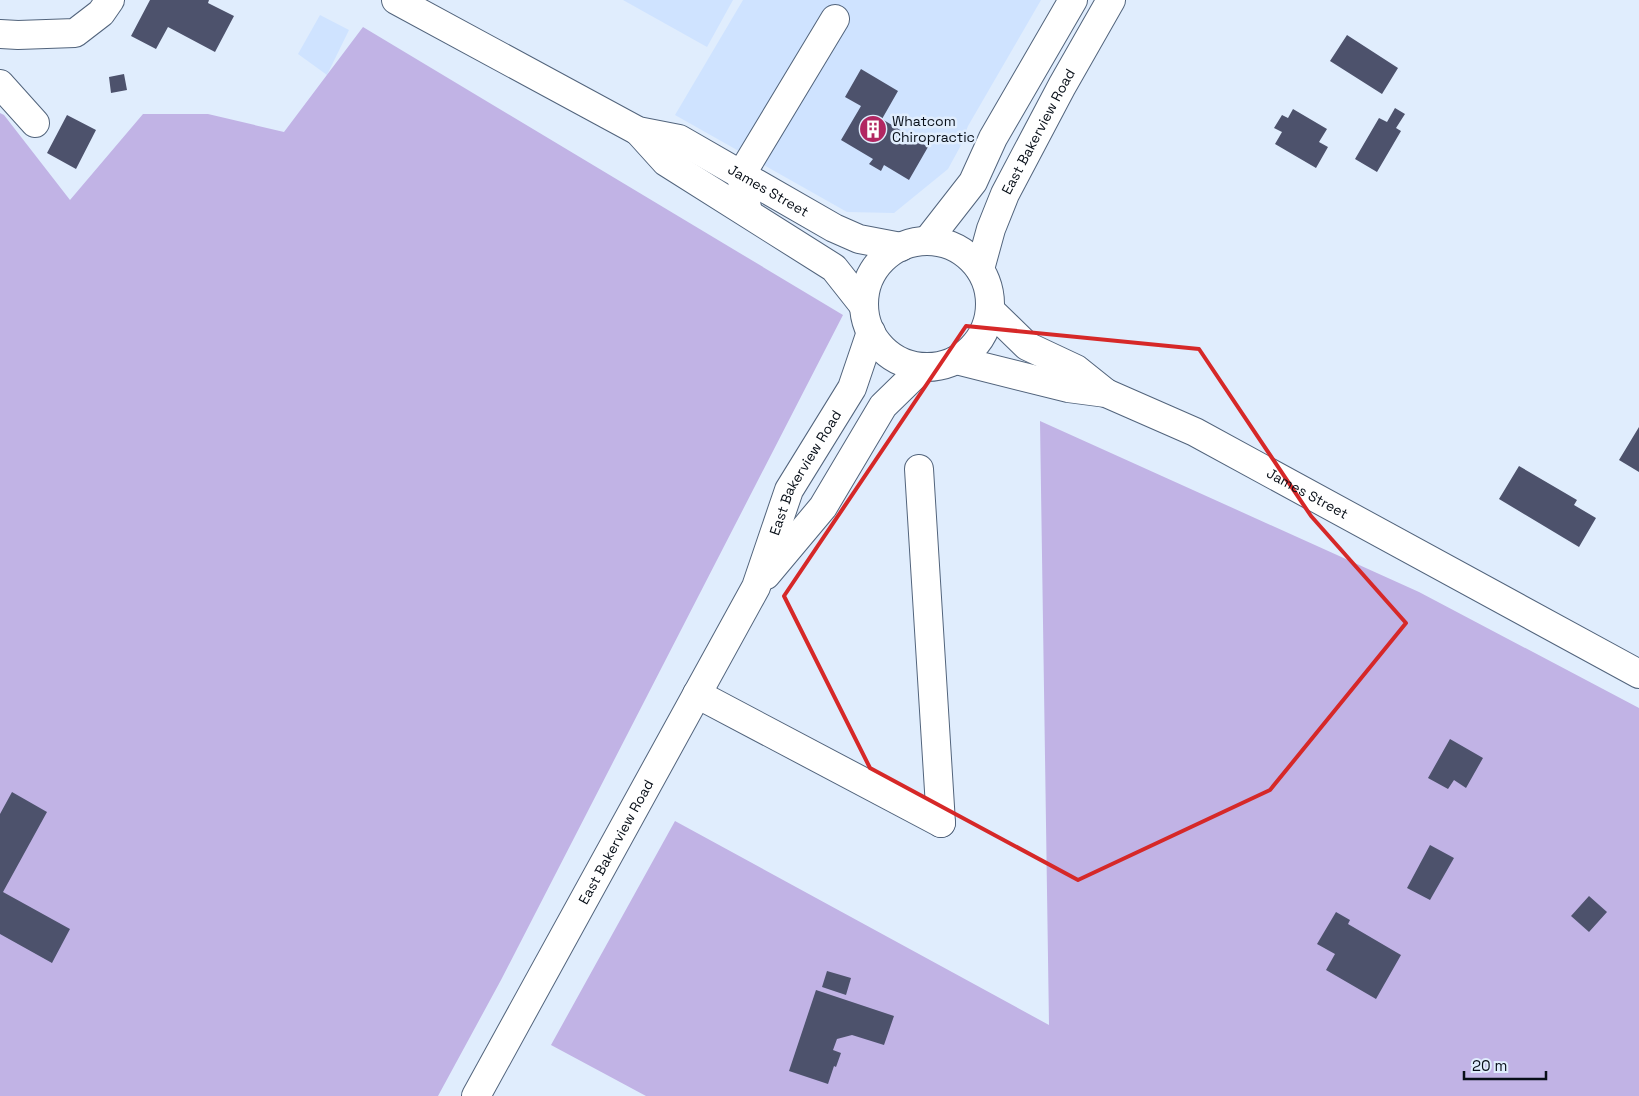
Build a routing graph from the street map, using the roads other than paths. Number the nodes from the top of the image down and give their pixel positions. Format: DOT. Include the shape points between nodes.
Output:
graph roads {
  1 [pos="110,0"];
  2 [pos="396,0"];
  3 [pos="1073,0"];
  4 [pos="1111,0"];
  5 [pos="835,19"];
  6 [pos="0,34"];
  7 [pos="0,84"];
  8 [pos="35,123"];
  9 [pos="638,131"];
  10 [pos="742,175"];
  11 [pos="748,213"];
  12 [pos="927,241"];
  13 [pos="901,246"];
  14 [pos="980,269"];
  15 [pos="864,306"];
  16 [pos="990,310"];
  17 [pos="871,332"];
  18 [pos="956,360"];
  19 [pos="923,367"];
  20 [pos="1106,394"];
  21 [pos="919,469"];
  22 [pos="756,587"];
  23 [pos="1639,674"];
  24 [pos="696,694"];
  25 [pos="476,1096"];
  1 -- 6 [label="main road" via="101,13 75,33"];
  2 -- 9 [label="main road, James Street"];
  3 -- 12 [label="main road" via="992,138 973,182"];
  4 -- 14 [label="main road, East Bakerview Road" via="1005,194"];
  5 -- 10 [label="main road"];
  7 -- 8 [label="main road"];
  9 -- 10 [label="main road, James Street" via="680,139"];
  9 -- 11 [label="main road, James Street" via="666,162"];
  10 -- 11 [label="main road"];
  10 -- 13 [label="main road, James Street" via="834,228 859,239"];
  11 -- 15 [label="main road, James Street" via="834,268"];
  12 -- 13 [label="main road"];
  12 -- 14 [label="main road" via="954,247 965,253"];
  13 -- 15 [label="main road" via="877,266 870,278"];
  14 -- 16 [label="main road" via="988,285"];
  15 -- 17 [label="main road"];
  16 -- 18 [label="main road" via="978,341"];
  16 -- 20 [label="main road" via="1027,346 1076,369"];
  17 -- 19 [label="main road" via="888,354 905,363"];
  17 -- 22 [label="main road, East Bakerview Road" via="852,388 789,490"];
  18 -- 19 [label="main road" via="945,365"];
  18 -- 20 [label="main road, James Street" via="1068,388"];
  19 -- 22 [label="main road, East Bakerview Road" via="883,406 823,507"];
  20 -- 23 [label="main road, James Street" via="1195,432"];
  21 -- 24 [label="main road" via="941,823"];
  22 -- 24 [label="main road, East Bakerview Road"];
  24 -- 25 [label="main road, East Bakerview Road"];
}
